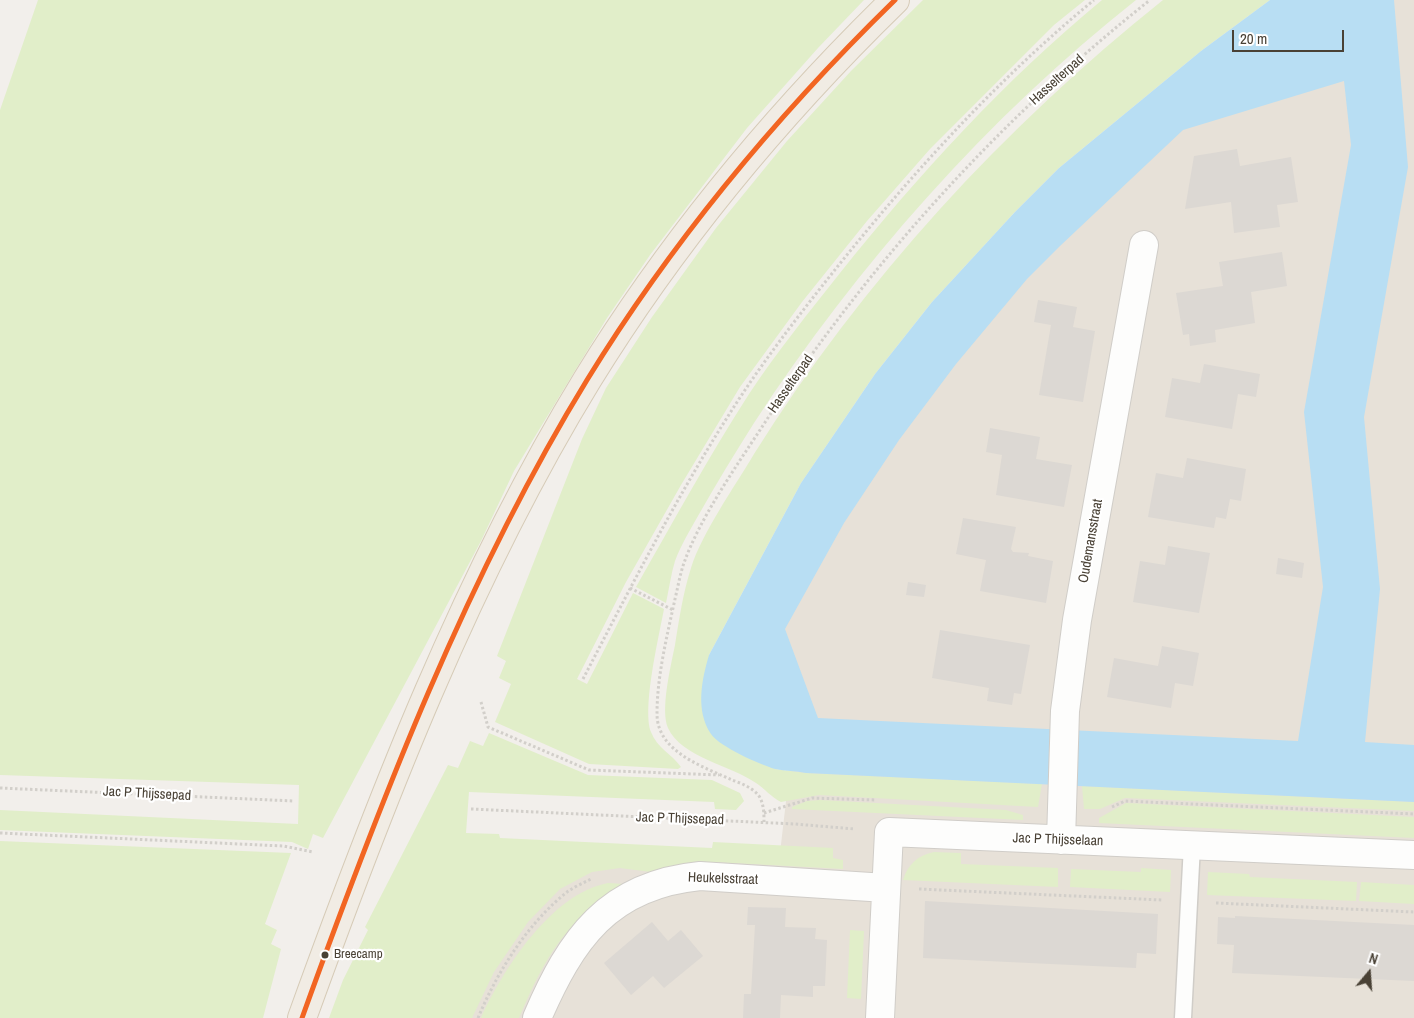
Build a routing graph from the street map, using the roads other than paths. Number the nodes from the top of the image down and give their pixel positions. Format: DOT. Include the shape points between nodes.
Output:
graph roads {
  1 [pos="895,0"];
  2 [pos="1144,245"];
  3 [pos="1061,840"];
  4 [pos="1192,845"];
  5 [pos="1414,855"];
  6 [pos="886,888"];
  7 [pos="302,1018"];
  8 [pos="537,1018"];
  9 [pos="880,1018"];
  10 [pos="1183,1018"];
  1 -- 7 [label="main road" via="836,57 700,216 587,382 521,499 443,659 393,779"];
  2 -- 3 [label="street, Oudemansstraat" via="1077,620 1065,711"];
  3 -- 4 [label="street, Jac P Thijsselaan"];
  3 -- 6 [label="street, Jac P Thijsselaan" via="889,832"];
  4 -- 5 [label="street, Jac P Thijsselaan"];
  4 -- 10 [label="lane"];
  6 -- 8 [label="street, Heukelsstraat" via="700,876 652,885 617,903 577,942"];
  6 -- 9 [label="street"];
}
